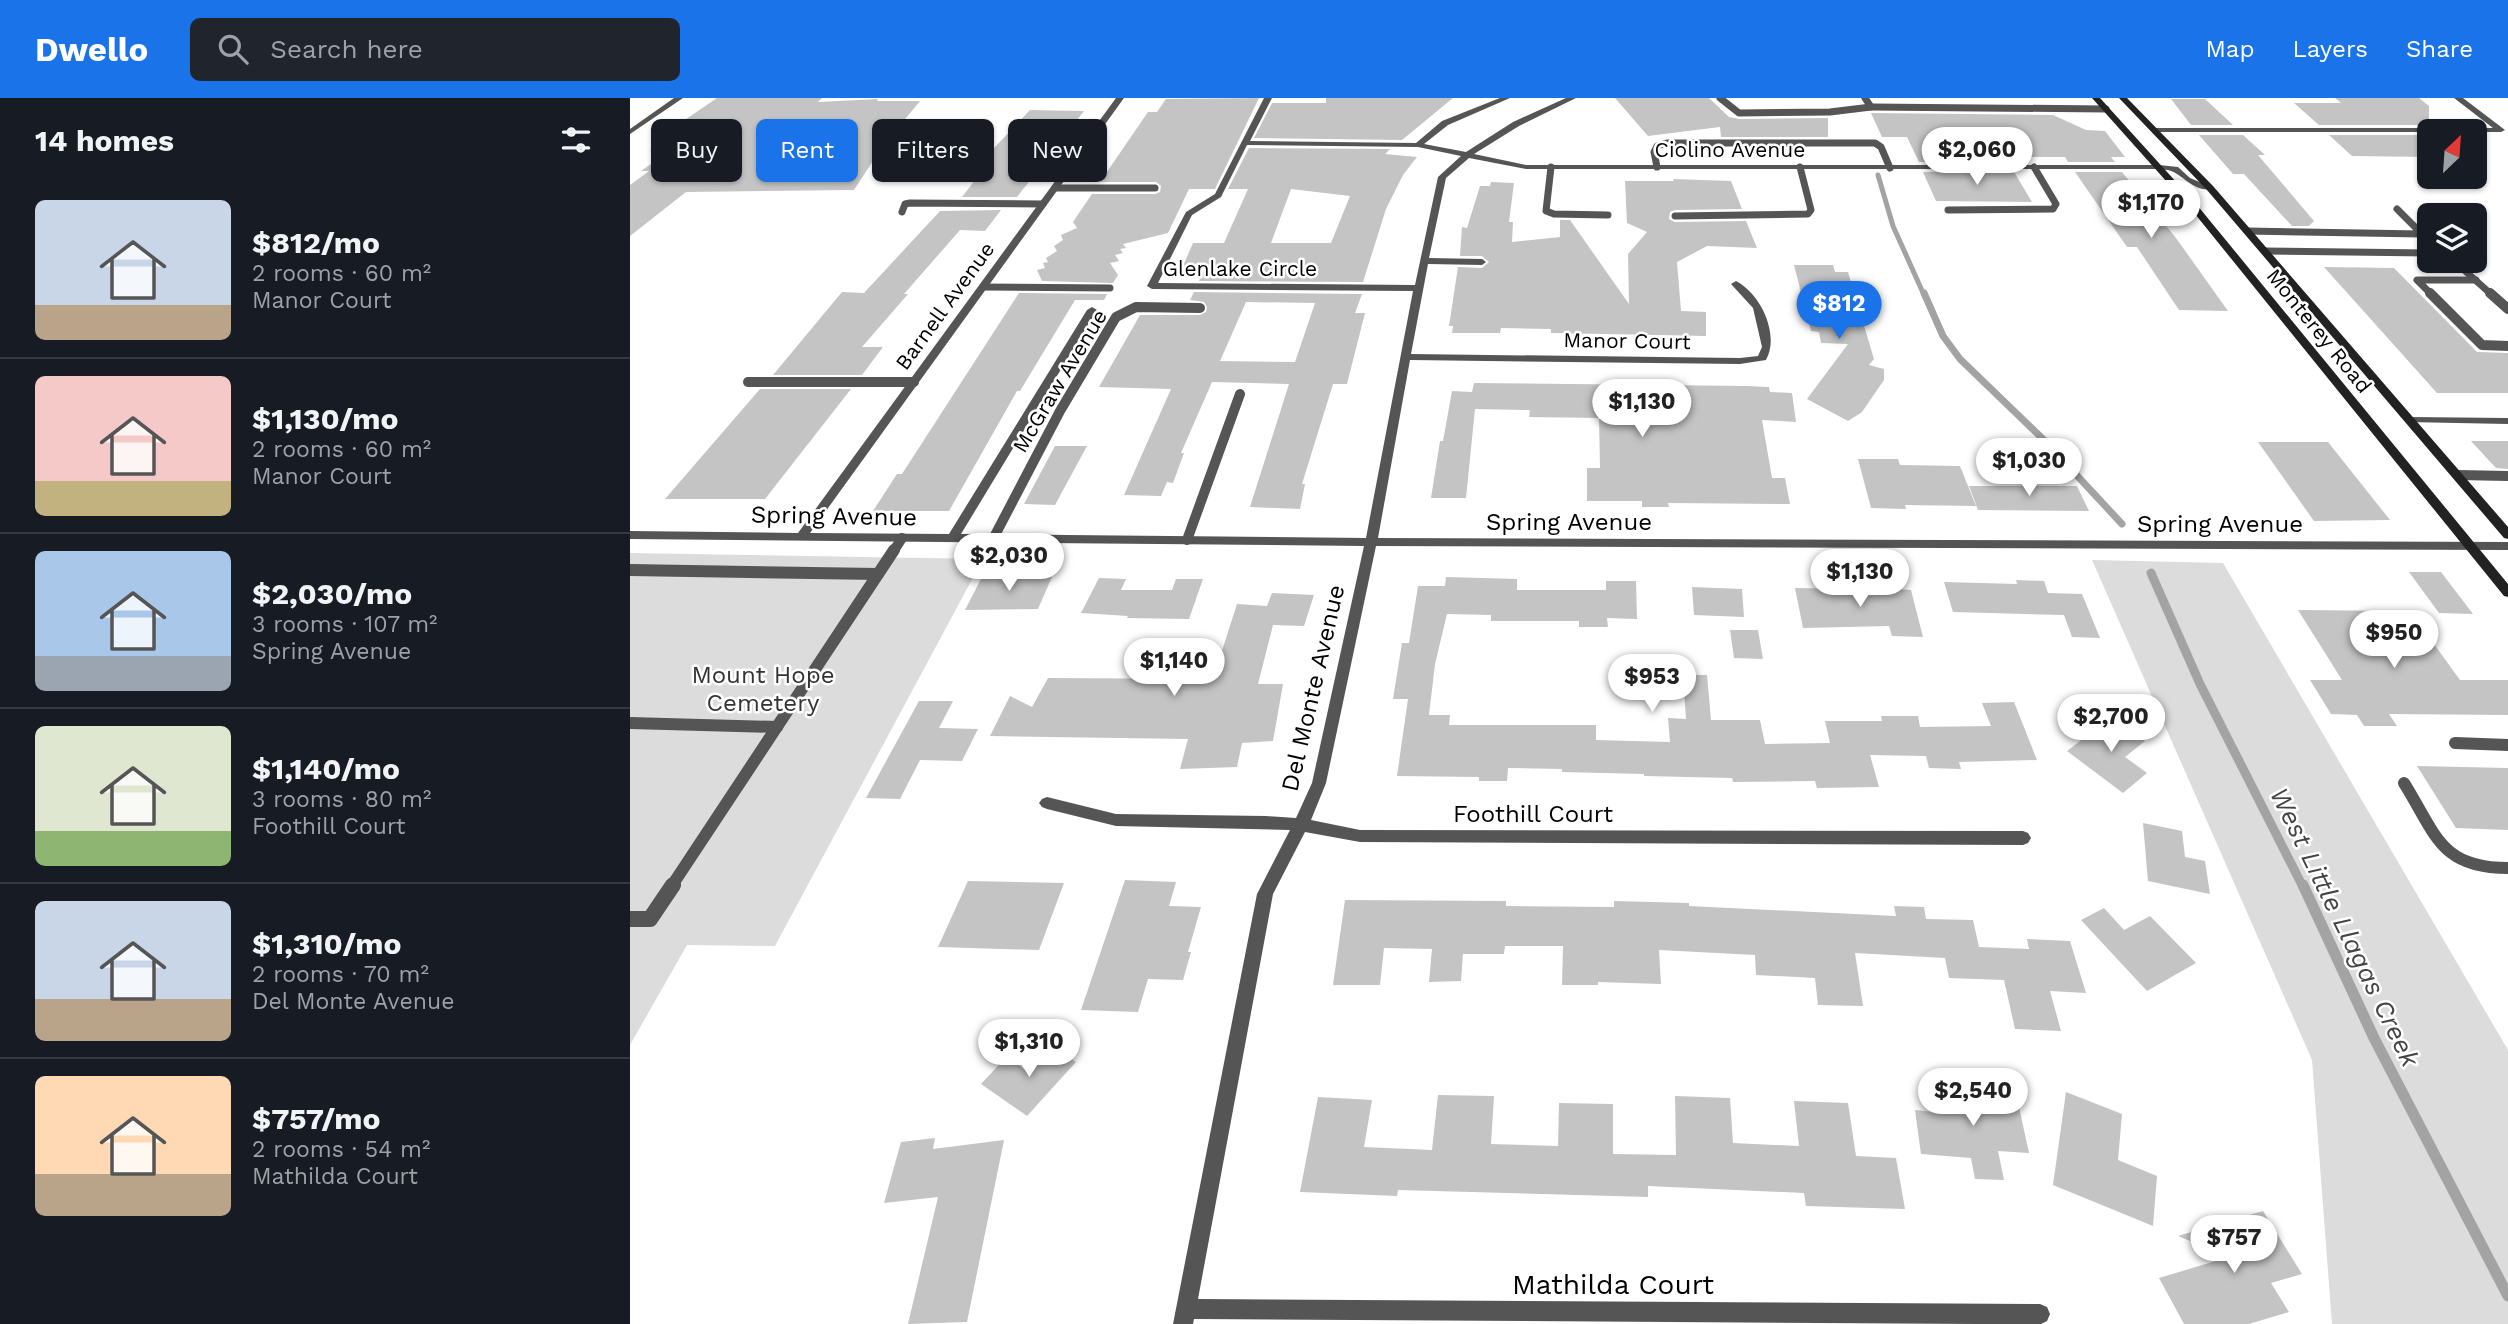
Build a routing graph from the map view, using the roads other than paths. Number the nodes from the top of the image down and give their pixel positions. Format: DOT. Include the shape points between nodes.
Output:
graph roads {
  1 [pos="679,98"];
  2 [pos="1121,98"];
  3 [pos="1268,98"];
  4 [pos="1506,98"];
  5 [pos="1572,98"];
  6 [pos="1720,98"];
  7 [pos="1865,98"];
  8 [pos="2096,98"];
  9 [pos="2123,98"];
  10 [pos="2458,98"];
  11 [pos="1871,107"];
  12 [pos="2106,109"];
  13 [pos="2155,130"];
  14 [pos="2504,130"];
  15 [pos="630,132"];
  16 [pos="1246,143"];
  17 [pos="1418,145"];
  18 [pos="1467,155"];
  19 [pos="1550,167"];
  20 [pos="1657,167"];
  21 [pos="1801,167"];
  22 [pos="2034,167"];
  23 [pos="2159,167"];
  24 [pos="1890,168"];
  25 [pos="1055,188"];
  26 [pos="1155,188"];
  27 [pos="2210,188"];
  28 [pos="1043,204"];
  29 [pos="2397,209"];
  30 [pos="1948,210"];
  31 [pos="902,212"];
  32 [pos="1608,215"];
  33 [pos="1675,216"];
  34 [pos="2248,231"];
  35 [pos="2265,251"];
  36 [pos="2417,253"];
  37 [pos="1424,261"];
  38 [pos="1482,262"];
  39 [pos="2467,273"];
  40 [pos="2476,281"];
  41 [pos="1736,284"];
  42 [pos="983,287"];
  43 [pos="1110,288"];
  44 [pos="1419,288"];
  45 [pos="1200,307"];
  46 [pos="2508,309"];
  47 [pos="1092,310"];
  48 [pos="2508,346"];
  49 [pos="1407,358"];
  50 [pos="748,382"];
  51 [pos="914,382"];
  52 [pos="1240,394"];
  53 [pos="2410,420"];
  54 [pos="2508,421"];
  55 [pos="2458,475"];
  56 [pos="2508,476"];
  57 [pos="630,535"];
  58 [pos="2508,535"];
  59 [pos="801,537"];
  60 [pos="902,538"];
  61 [pos="953,538"];
  62 [pos="993,539"];
  63 [pos="1186,540"];
  64 [pos="1370,542"];
  65 [pos="2470,546"];
  66 [pos="2508,546"];
  67 [pos="631,571"];
  68 [pos="878,574"];
  69 [pos="2508,593"];
  70 [pos="630,723"];
  71 [pos="777,727"];
  72 [pos="2455,743"];
  73 [pos="2508,745"];
  74 [pos="2404,783"];
  75 [pos="1047,803"];
  76 [pos="1301,825"];
  77 [pos="2023,838"];
  78 [pos="2508,868"];
  79 [pos="630,919"];
  80 [pos="2040,1314"];
  81 [pos="1184,1317"];
  82 [pos="1599,1318"];
  83 [pos="1723,1318"];
  84 [pos="2015,1319"];
  1 -- 15 [label="street"];
  2 -- 25 [label="street, Barnell Avenue"];
  3 -- 16 [label="street"];
  4 -- 17 [label="street" via="1445,123"];
  5 -- 18 [label="street, Del Monte Avenue" via="1516,124"];
  6 -- 11 [label="lane" via="1739,113"];
  7 -- 11 [label="lane"];
  8 -- 12 [label="main road, Monterey Road"];
  9 -- 13 [label="main road, Monterey Road"];
  10 -- 14 [label="street"];
  11 -- 12 [label="lane"];
  12 -- 23 [label="main road, Monterey Road"];
  13 -- 14 [label="street"];
  13 -- 27 [label="main road, Monterey Road"];
  16 -- 17 [label="street, Ciolino Avenue"];
  16 -- 44 [label="street, Glenlake Circle" via="1218,195 1189,214 1152,286"];
  17 -- 18 [label="street, Ciolino Avenue"];
  18 -- 19 [label="street, Ciolino Avenue"];
  18 -- 37 [label="street, Del Monte Avenue" via="1442,177"];
  19 -- 20 [label="street, Ciolino Avenue"];
  19 -- 32 [label="lane" via="1546,211"];
  20 -- 21 [label="street, Ciolino Avenue"];
  20 -- 24 [label="lane" via="1654,152 1657,146 1667,144 1875,143"];
  21 -- 24 [label="street, Ciolino Avenue"];
  21 -- 33 [label="lane" via="1811,210 1808,214"];
  22 -- 23 [label="street, Ciolino Avenue"];
  22 -- 24 [label="street, Ciolino Avenue"];
  22 -- 30 [label="lane" via="2056,205 2053,209"];
  23 -- 27 [label="street, Ciolino Avenue" via="2175,169 2187,180"];
  23 -- 65 [label="main road, Monterey Road"];
  25 -- 26 [label="lane"];
  25 -- 28 [label="street, Barnell Avenue"];
  27 -- 34 [label="main road, Monterey Road"];
  28 -- 31 [label="lane" via="909,203"];
  28 -- 42 [label="street, Barnell Avenue"];
  29 -- 34 [label="lane" via="2422,234"];
  34 -- 35 [label="main road, Monterey Road"];
  35 -- 36 [label="lane"];
  35 -- 53 [label="main road, Monterey Road"];
  37 -- 38 [label="street"];
  37 -- 44 [label="street, Del Monte Avenue"];
  39 -- 40 [label="lane"];
  40 -- 46 [label="lane"];
  40 -- 48 [label="lane" via="2417,280 2482,345"];
  41 -- 49 [label="street, Manor Court" via="1758,307 1767,347 1762,358"];
  42 -- 43 [label="lane"];
  42 -- 51 [label="street, Barnell Avenue"];
  44 -- 49 [label="street, Del Monte Avenue"];
  45 -- 62 [label="lane, McGraw Avenue" via="1136,307 1116,317"];
  47 -- 61 [label="street, McGraw Avenue"];
  49 -- 64 [label="street, Del Monte Avenue"];
  50 -- 51 [label="lane"];
  51 -- 59 [label="street, Barnell Avenue"];
  52 -- 63 [label="lane"];
  53 -- 54 [label="street"];
  53 -- 55 [label="main road, Monterey Road"];
  55 -- 56 [label="lane"];
  55 -- 58 [label="main road, Monterey Road"];
  57 -- 59 [label="street, Spring Avenue"];
  59 -- 60 [label="street, Spring Avenue"];
  60 -- 61 [label="street, Spring Avenue"];
  60 -- 68 [label="lane"];
  61 -- 62 [label="street, Spring Avenue"];
  62 -- 63 [label="street, Spring Avenue"];
  63 -- 64 [label="street, Spring Avenue"];
  64 -- 65 [label="street, Spring Avenue"];
  64 -- 76 [label="street, Del Monte Avenue" via="1319,783"];
  65 -- 66 [label="street, Spring Avenue"];
  65 -- 69 [label="main road, Monterey Road"];
  67 -- 68 [label="lane"];
  68 -- 71 [label="lane"];
  70 -- 71 [label="lane"];
  71 -- 79 [label="lane" via="650,919"];
  72 -- 73 [label="lane"];
  74 -- 78 [label="lane" via="2459,860"];
  75 -- 76 [label="street, Foothill Court" via="1116,820"];
  76 -- 77 [label="street, Foothill Court" via="1360,836"];
  76 -- 81 [label="street, Del Monte Avenue" via="1265,894"];
  80 -- 84 [label="street, Mathilda Court"];
  81 -- 82 [label="street, Mathilda Court"];
  82 -- 83 [label="street, Mathilda Court"];
  83 -- 84 [label="street, Mathilda Court"];
}
